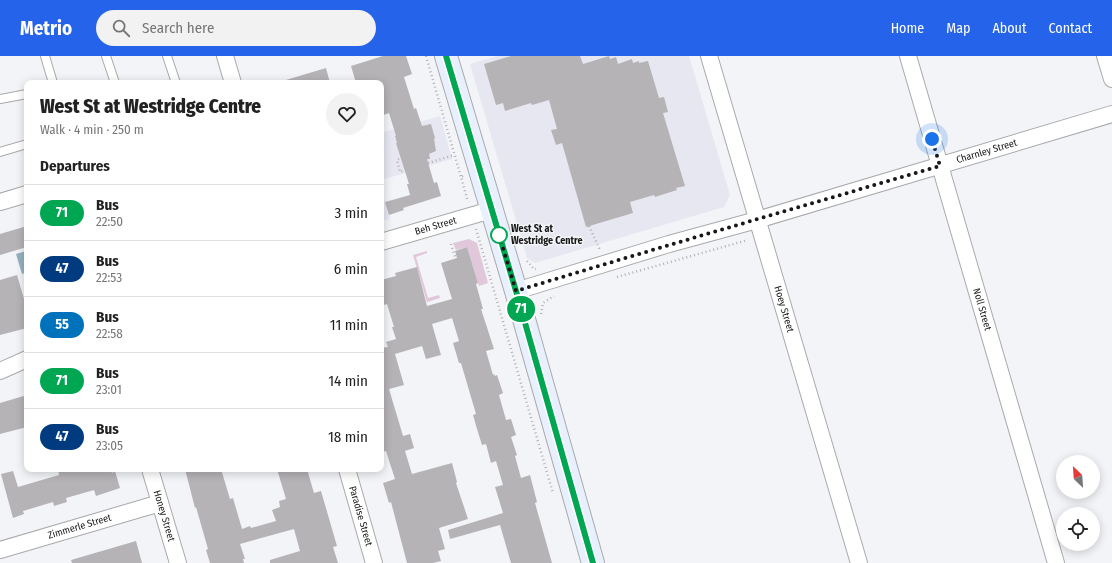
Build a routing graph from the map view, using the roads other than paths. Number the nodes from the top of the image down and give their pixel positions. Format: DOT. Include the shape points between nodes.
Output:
graph roads {
  1 [pos="45,56"];
  2 [pos="106,56"];
  3 [pos="168,56"];
  4 [pos="225,56"];
  5 [pos="446,56"];
  6 [pos="709,56"];
  7 [pos="908,56"];
  8 [pos="1106,56"];
  9 [pos="1112,79"];
  10 [pos="53,80"];
  11 [pos="114,80"];
  12 [pos="175,80"];
  13 [pos="232,80"];
  14 [pos="24,95"];
  15 [pos="0,99"];
  16 [pos="1112,114"];
  17 [pos="24,145"];
  18 [pos="0,152"];
  19 [pos="940,166"];
  20 [pos="24,195"];
  21 [pos="0,202"];
  22 [pos="491,210"];
  23 [pos="757,220"];
  24 [pos="384,241"];
  25 [pos="516,291"];
  26 [pos="24,360"];
  27 [pos="0,371"];
  28 [pos="151,472"];
  29 [pos="348,472"];
  30 [pos="160,504"];
  31 [pos="0,550"];
  32 [pos="178,563"];
  33 [pos="374,563"];
  34 [pos="593,563"];
  35 [pos="859,563"];
  36 [pos="1056,563"];
  1 -- 10 [label="lane"];
  2 -- 11 [label="lane"];
  3 -- 12 [label="lane"];
  4 -- 13 [label="street"];
  5 -- 22 [label="main road"];
  6 -- 23 [label="street, Hoey Street"];
  7 -- 19 [label="street, Noll Street"];
  8 -- 9 [label="street"];
  14 -- 15 [label="lane"];
  16 -- 19 [label="street, Charnley Street"];
  17 -- 18 [label="lane"];
  19 -- 23 [label="street, Charnley Street"];
  19 -- 36 [label="street, Noll Street"];
  20 -- 21 [label="street"];
  22 -- 24 [label="street, Beh Street"];
  22 -- 25 [label="main road"];
  23 -- 25 [label="street, Charnley Street"];
  23 -- 35 [label="street, Hoey Street"];
  25 -- 34 [label="main road"];
  26 -- 27 [label="street"];
  28 -- 30 [label="street, Honey Street"];
  29 -- 33 [label="street, Paradise Street"];
  30 -- 31 [label="street, Zimmerle Street"];
  30 -- 32 [label="street, Honey Street"];
}
